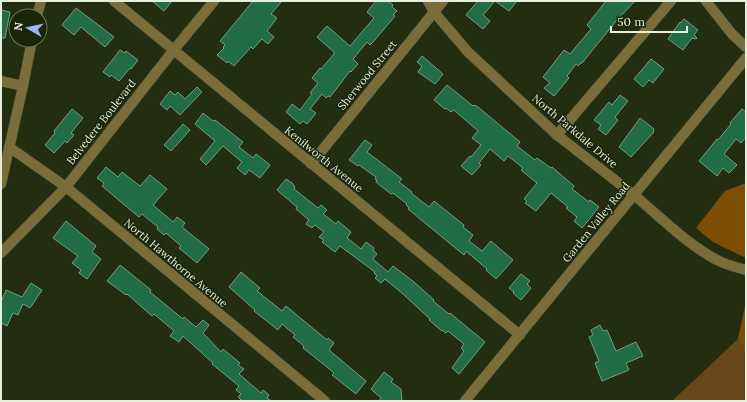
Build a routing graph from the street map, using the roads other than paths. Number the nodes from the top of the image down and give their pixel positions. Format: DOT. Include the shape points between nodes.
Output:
graph roads {
  1 [pos="114,1"];
  2 [pos="214,1"];
  3 [pos="428,1"];
  4 [pos="443,1"];
  5 [pos="671,1"];
  6 [pos="706,1"];
  7 [pos="434,12"];
  8 [pos="746,47"];
  9 [pos="30,48"];
  10 [pos="173,51"];
  11 [pos="746,58"];
  12 [pos="1,81"];
  13 [pos="23,86"];
  14 [pos="557,135"];
  15 [pos="9,147"];
  16 [pos="311,164"];
  17 [pos="1,184"];
  18 [pos="66,187"];
  19 [pos="634,195"];
  20 [pos="1,253"];
  21 [pos="746,270"];
  22 [pos="520,335"];
  23 [pos="325,401"];
  24 [pos="465,401"];
  1 -- 10 [label="street, Kenilworth Avenue"];
  2 -- 10 [label="street, Belvedere Boulevard"];
  3 -- 7 [label="street, North Parkdale Drive"];
  4 -- 7 [label="street, Sherwood Street"];
  5 -- 14 [label="street"];
  6 -- 8 [label="street" via="732,34"];
  7 -- 14 [label="street, North Parkdale Drive" via="468,52"];
  7 -- 16 [label="street, Sherwood Street"];
  9 -- 13 [label="street"];
  10 -- 16 [label="street, Kenilworth Avenue"];
  10 -- 18 [label="street, Belvedere Boulevard"];
  11 -- 19 [label="street, Garden Valley Road"];
  12 -- 13 [label="street"];
  13 -- 15 [label="street"];
  14 -- 19 [label="street, North Parkdale Drive"];
  15 -- 17 [label="street"];
  15 -- 18 [label="street, North Hawthorne Avenue"];
  16 -- 22 [label="street, Kenilworth Avenue"];
  18 -- 20 [label="street, Belvedere Boulevard"];
  18 -- 23 [label="street, North Hawthorne Avenue"];
  19 -- 21 [label="street, North Parkdale Drive" via="703,252 729,266"];
  19 -- 22 [label="street, Garden Valley Road"];
  22 -- 24 [label="street, Garden Valley Road"];
}
